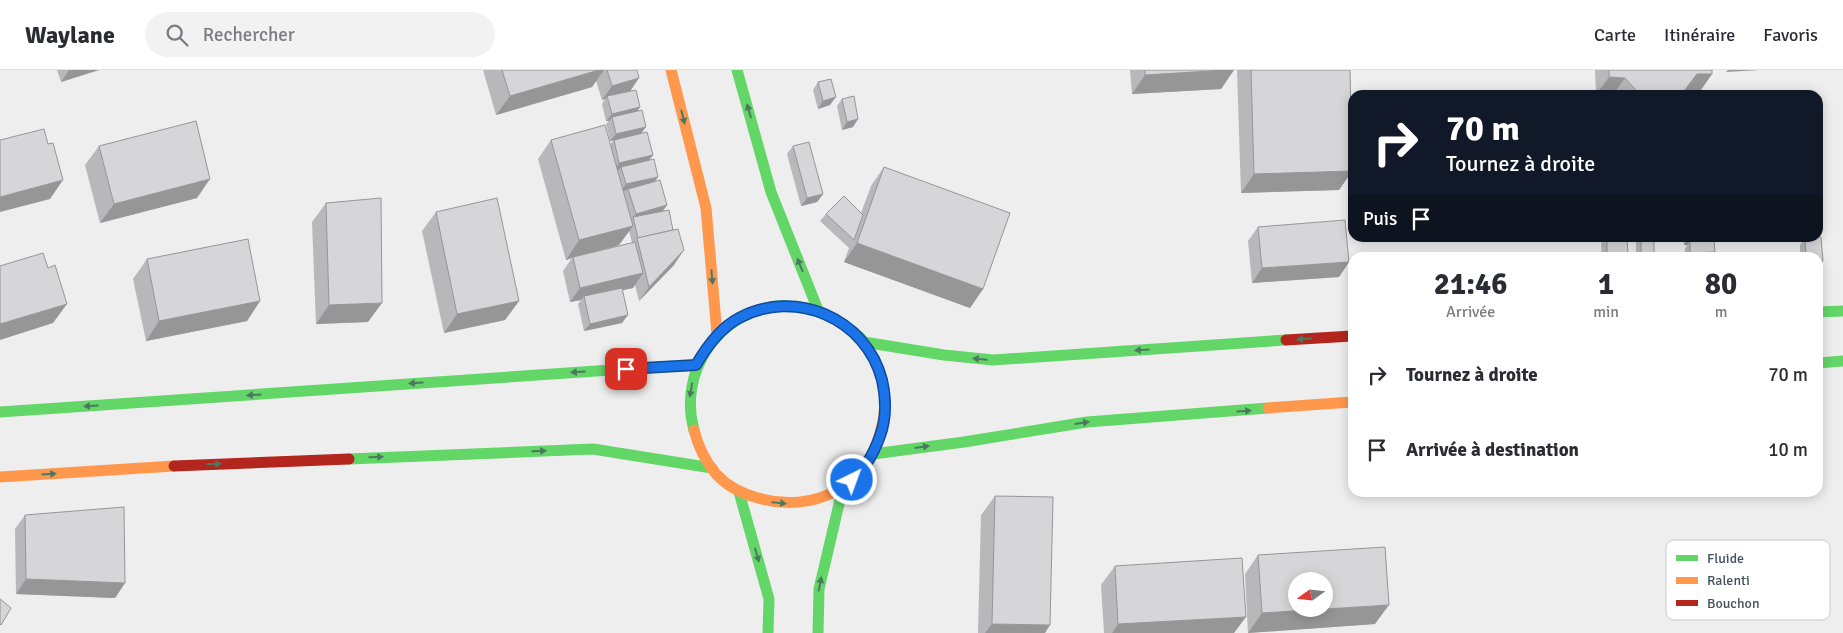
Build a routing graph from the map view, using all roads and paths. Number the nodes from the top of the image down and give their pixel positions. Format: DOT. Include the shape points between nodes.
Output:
graph roads {
  1 [pos="671,70"];
  2 [pos="737,70"];
  3 [pos="818,310"];
  4 [pos="1843,311"];
  5 [pos="1823,312"];
  6 [pos="717,334"];
  7 [pos="1348,336"];
  8 [pos="864,342"];
  9 [pos="1843,361"];
  10 [pos="1823,363"];
  11 [pos="696,365"];
  12 [pos="1348,402"];
  13 [pos="0,412"];
  14 [pos="873,454"];
  15 [pos="712,468"];
  16 [pos="0,477"];
  17 [pos="843,487"];
  18 [pos="739,492"];
  19 [pos="768,633"];
  20 [pos="818,633"];
  1 -- 6 [label="main road, one-way" via="706,208"];
  3 -- 2 [label="main road, one-way" via="771,192"];
  3 -- 6 [label="main road" via="791,306 764,308 739,318"];
  3 -- 8 [label="main road" via="843,323"];
  4 -- 5 [label="main road"];
  6 -- 11 [label="main road"];
  7 -- 8 [label="main road, one-way" via="993,360"];
  8 -- 14 [label="main road" via="879,368 886,397 884,426"];
  9 -- 10 [label="main road"];
  11 -- 13 [label="main road, one-way"];
  11 -- 15 [label="main road, one-way" via="690,391 689,419 697,446"];
  14 -- 12 [label="main road, one-way" via="1087,422"];
  14 -- 17 [label="main road"];
  16 -- 15 [label="main road, one-way" via="165,466 593,449"];
  15 -- 18 [label="main road"];
  18 -- 17 [label="main road, one-way" via="764,502 792,504 819,499"];
  20 -- 17 [label="main road, one-way" via="818,589"];
  18 -- 19 [label="main road, one-way" via="770,599"];
}
